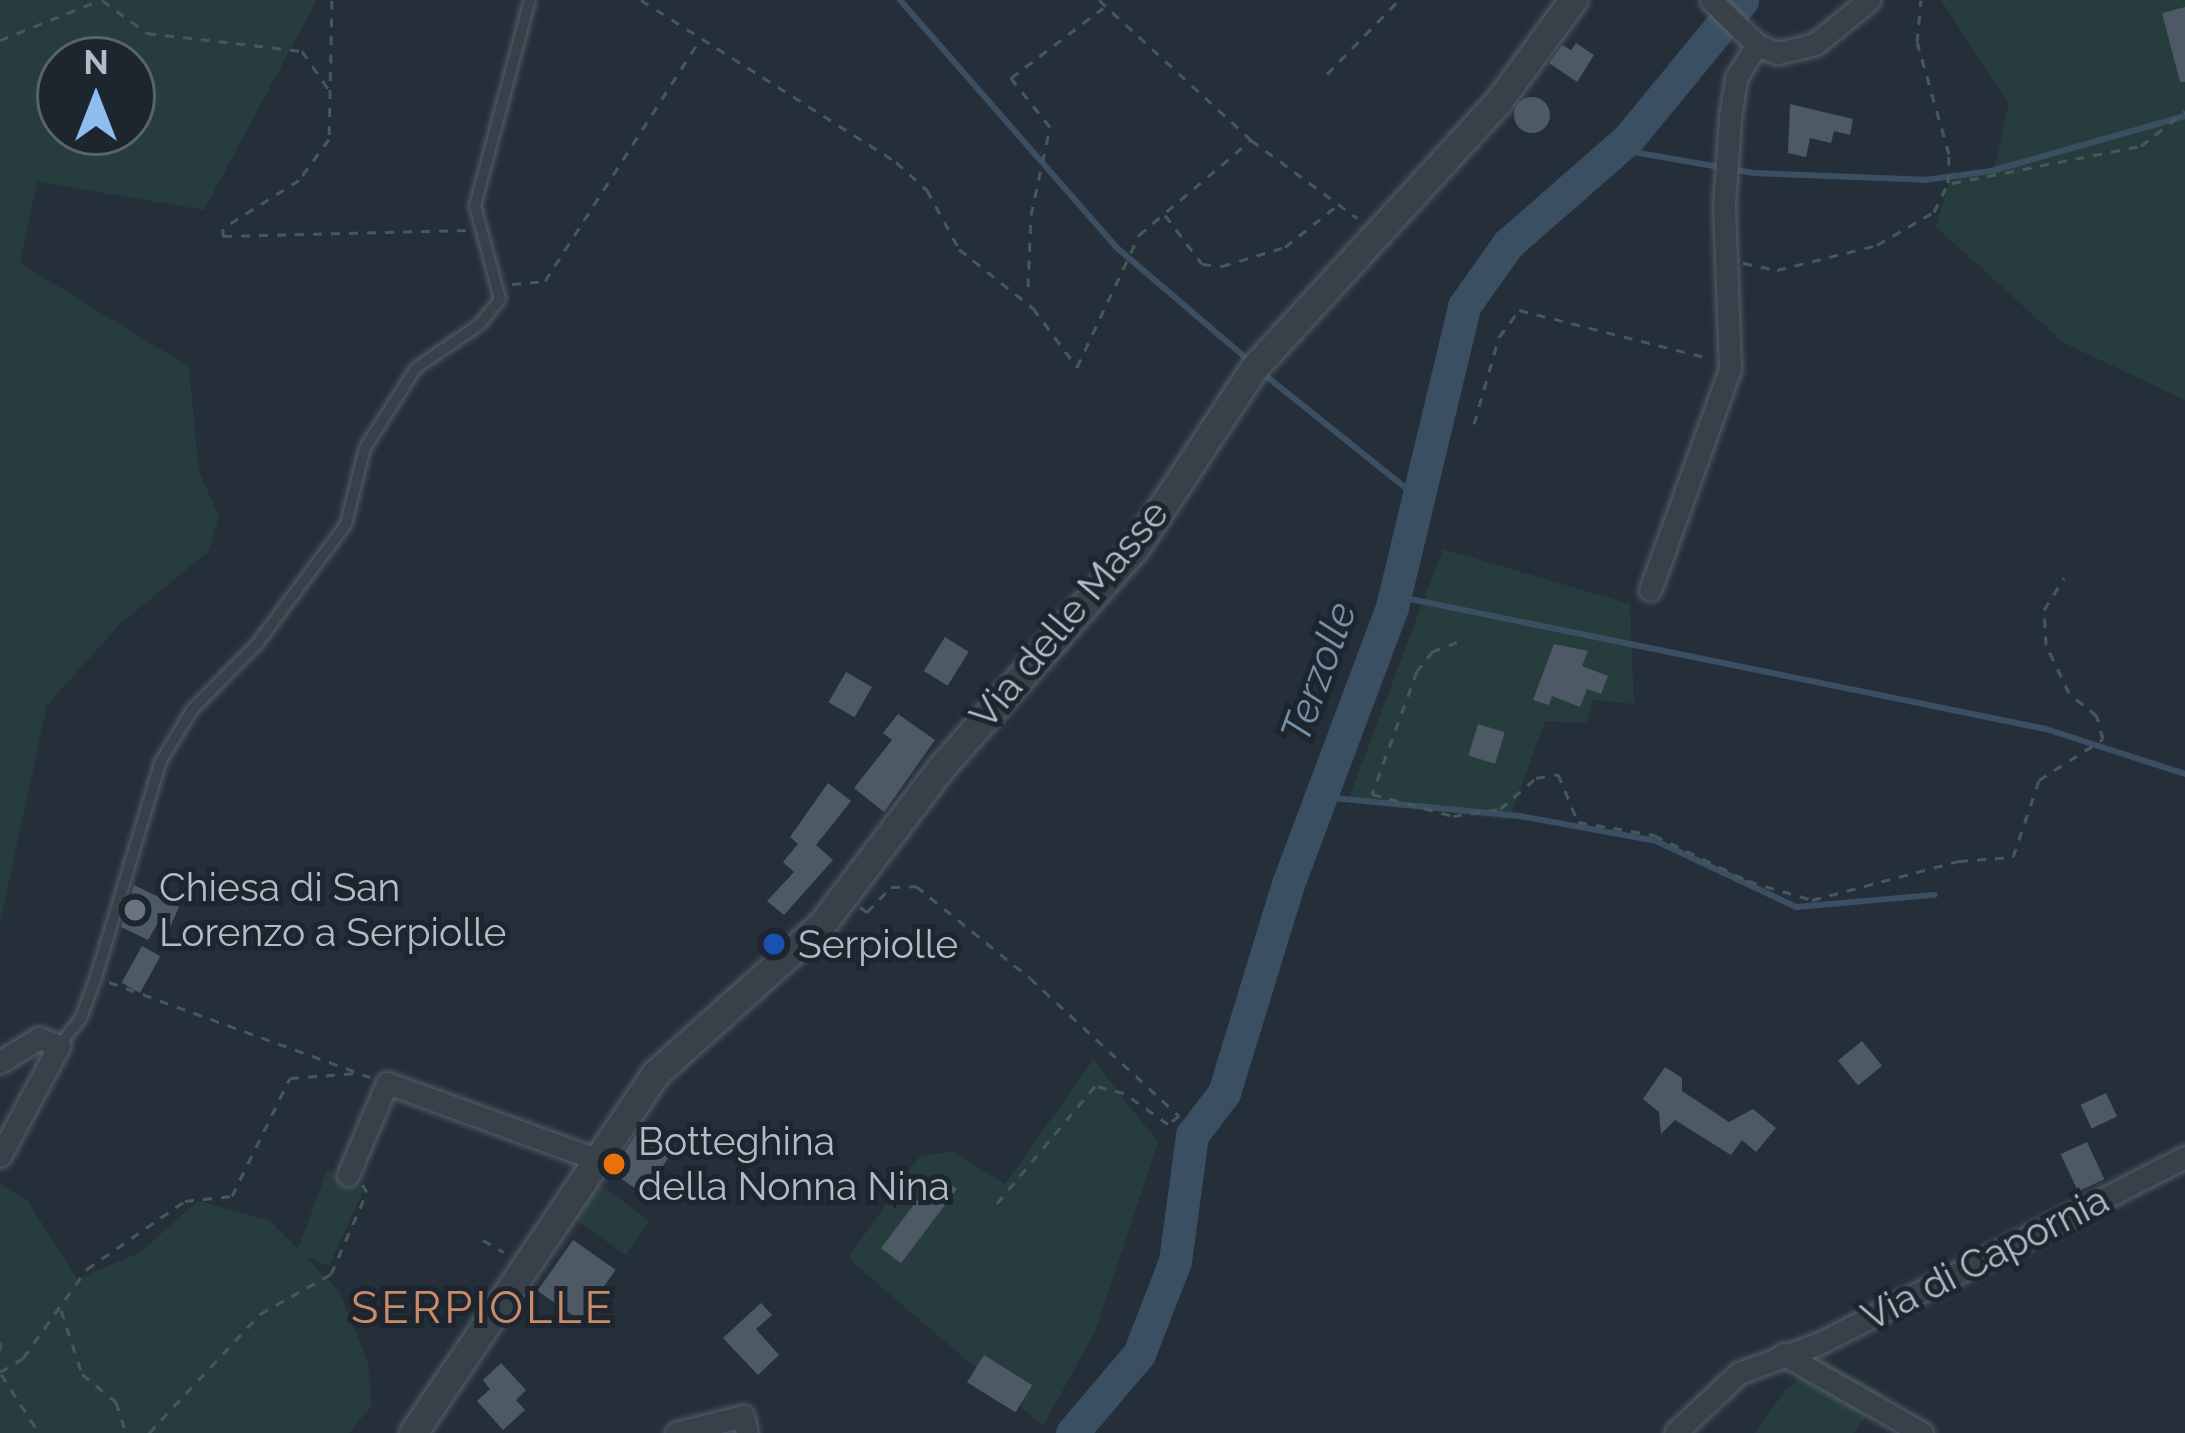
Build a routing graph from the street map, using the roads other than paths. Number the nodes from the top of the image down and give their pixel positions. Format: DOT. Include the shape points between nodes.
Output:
graph roads {
  1 [pos="530,0"];
  2 [pos="1573,0"];
  3 [pos="1869,0"];
  4 [pos="1713,1"];
  5 [pos="1755,43"];
  6 [pos="1650,590"];
  7 [pos="58,1046"];
  8 [pos="0,1062"];
  9 [pos="0,1156"];
  10 [pos="2185,1157"];
  11 [pos="598,1160"];
  12 [pos="348,1175"];
  13 [pos="1783,1354"];
  14 [pos="413,1433"];
  15 [pos="676,1433"];
  16 [pos="747,1433"];
  17 [pos="1675,1433"];
  18 [pos="1922,1433"];
  1 -- 7 [label="lane" via="475,206 500,299 480,324 416,368 365,448 346,524 256,644 192,710 161,760 96,977 81,1018"];
  2 -- 11 [label="street, Via delle Masse" via="1498,102 1255,367 1135,548 939,770 806,940 666,1061"];
  3 -- 5 [label="street" via="1805,49 1778,52"];
  4 -- 5 [label="street"];
  5 -- 6 [label="street" via="1733,98 1725,395"];
  7 -- 8 [label="street" via="39,1038"];
  7 -- 9 [label="street"];
  10 -- 13 [label="street, Via di Capornia" via="1820,1343"];
  11 -- 12 [label="street" via="387,1084"];
  11 -- 14 [label="street, Via delle Masse"];
  13 -- 17 [label="street, Via di Capornia" via="1738,1372"];
  13 -- 18 [label="street, Via di Capornia"];
  15 -- 16 [label="street" via="743,1416"];
}
